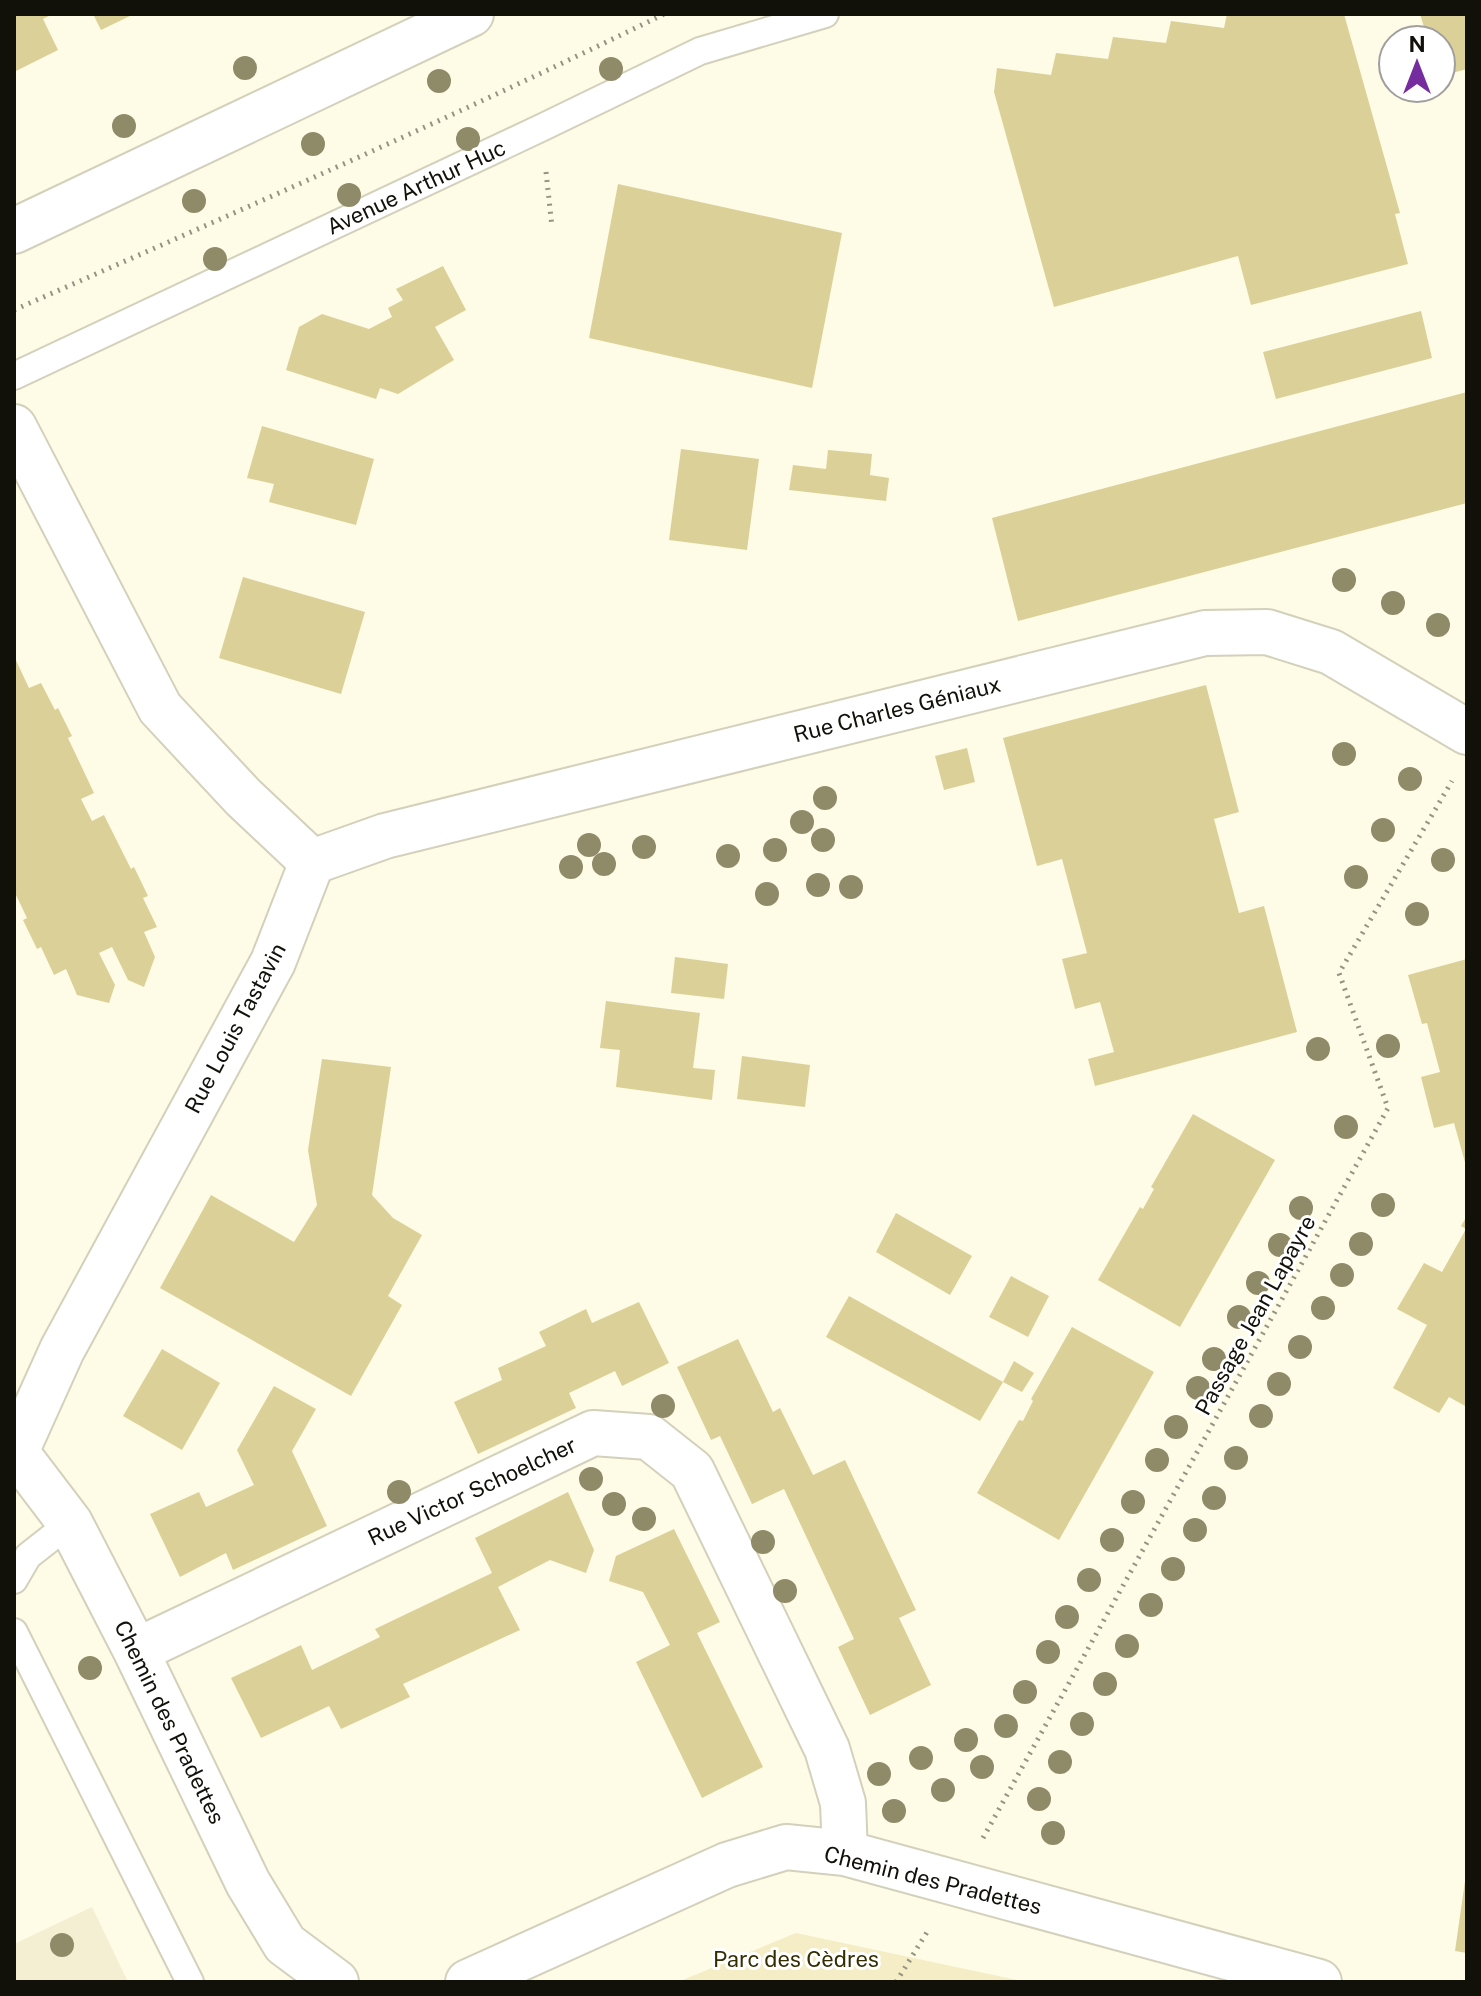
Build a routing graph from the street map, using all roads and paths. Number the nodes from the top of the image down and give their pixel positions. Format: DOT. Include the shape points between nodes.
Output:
graph roads {
  1 [pos="471,14"];
  2 [pos="664,14"];
  3 [pos="825,14"];
  4 [pos="14,231"];
  5 [pos="14,310"];
  6 [pos="14,376"];
  7 [pos="14,427"];
  8 [pos="1463,751"];
  9 [pos="312,862"];
  10 [pos="15,1452"];
  11 [pos="70,1523"];
  12 [pos="14,1580"];
  13 [pos="14,1632"];
  14 [pos="136,1651"];
  15 [pos="845,1853"];
  16 [pos="957,1883"];
  17 [pos="190,1982"];
  18 [pos="336,1982"];
  19 [pos="468,1982"];
  20 [pos="1319,1982"];
  1 -- 4 [label="street"];
  2 -- 5 [label="path"];
  3 -- 6 [label="lane, Avenue Arthur Huc" via="700,51"];
  7 -- 9 [label="street" via="160,708"];
  8 -- 9 [label="street, Rue Charles Géniaux" via="1331,652 1267,632 1205,633 385,836"];
  8 -- 16 [label="path, Passage Jean Lapayre" via="1339,973 1388,1108"];
  9 -- 10 [label="street, Rue Louis Tastavin" via="273,962 62,1350"];
  10 -- 11 [label="street, Chemin des Pradettes"];
  11 -- 12 [label="lane" via="28,1556"];
  11 -- 14 [label="street, Chemin des Pradettes"];
  13 -- 17 [label="lane"];
  14 -- 15 [label="street, Rue Victor Schoelcher" via="593,1433 649,1437 692,1471 827,1749 843,1803"];
  14 -- 18 [label="street, Chemin des Pradettes" via="248,1883 285,1944"];
  15 -- 16 [label="street, Chemin des Pradettes"];
  15 -- 19 [label="street, Chemin des Pradettes" via="786,1847 727,1865"];
  16 -- 20 [label="street, Chemin des Pradettes"];
}
